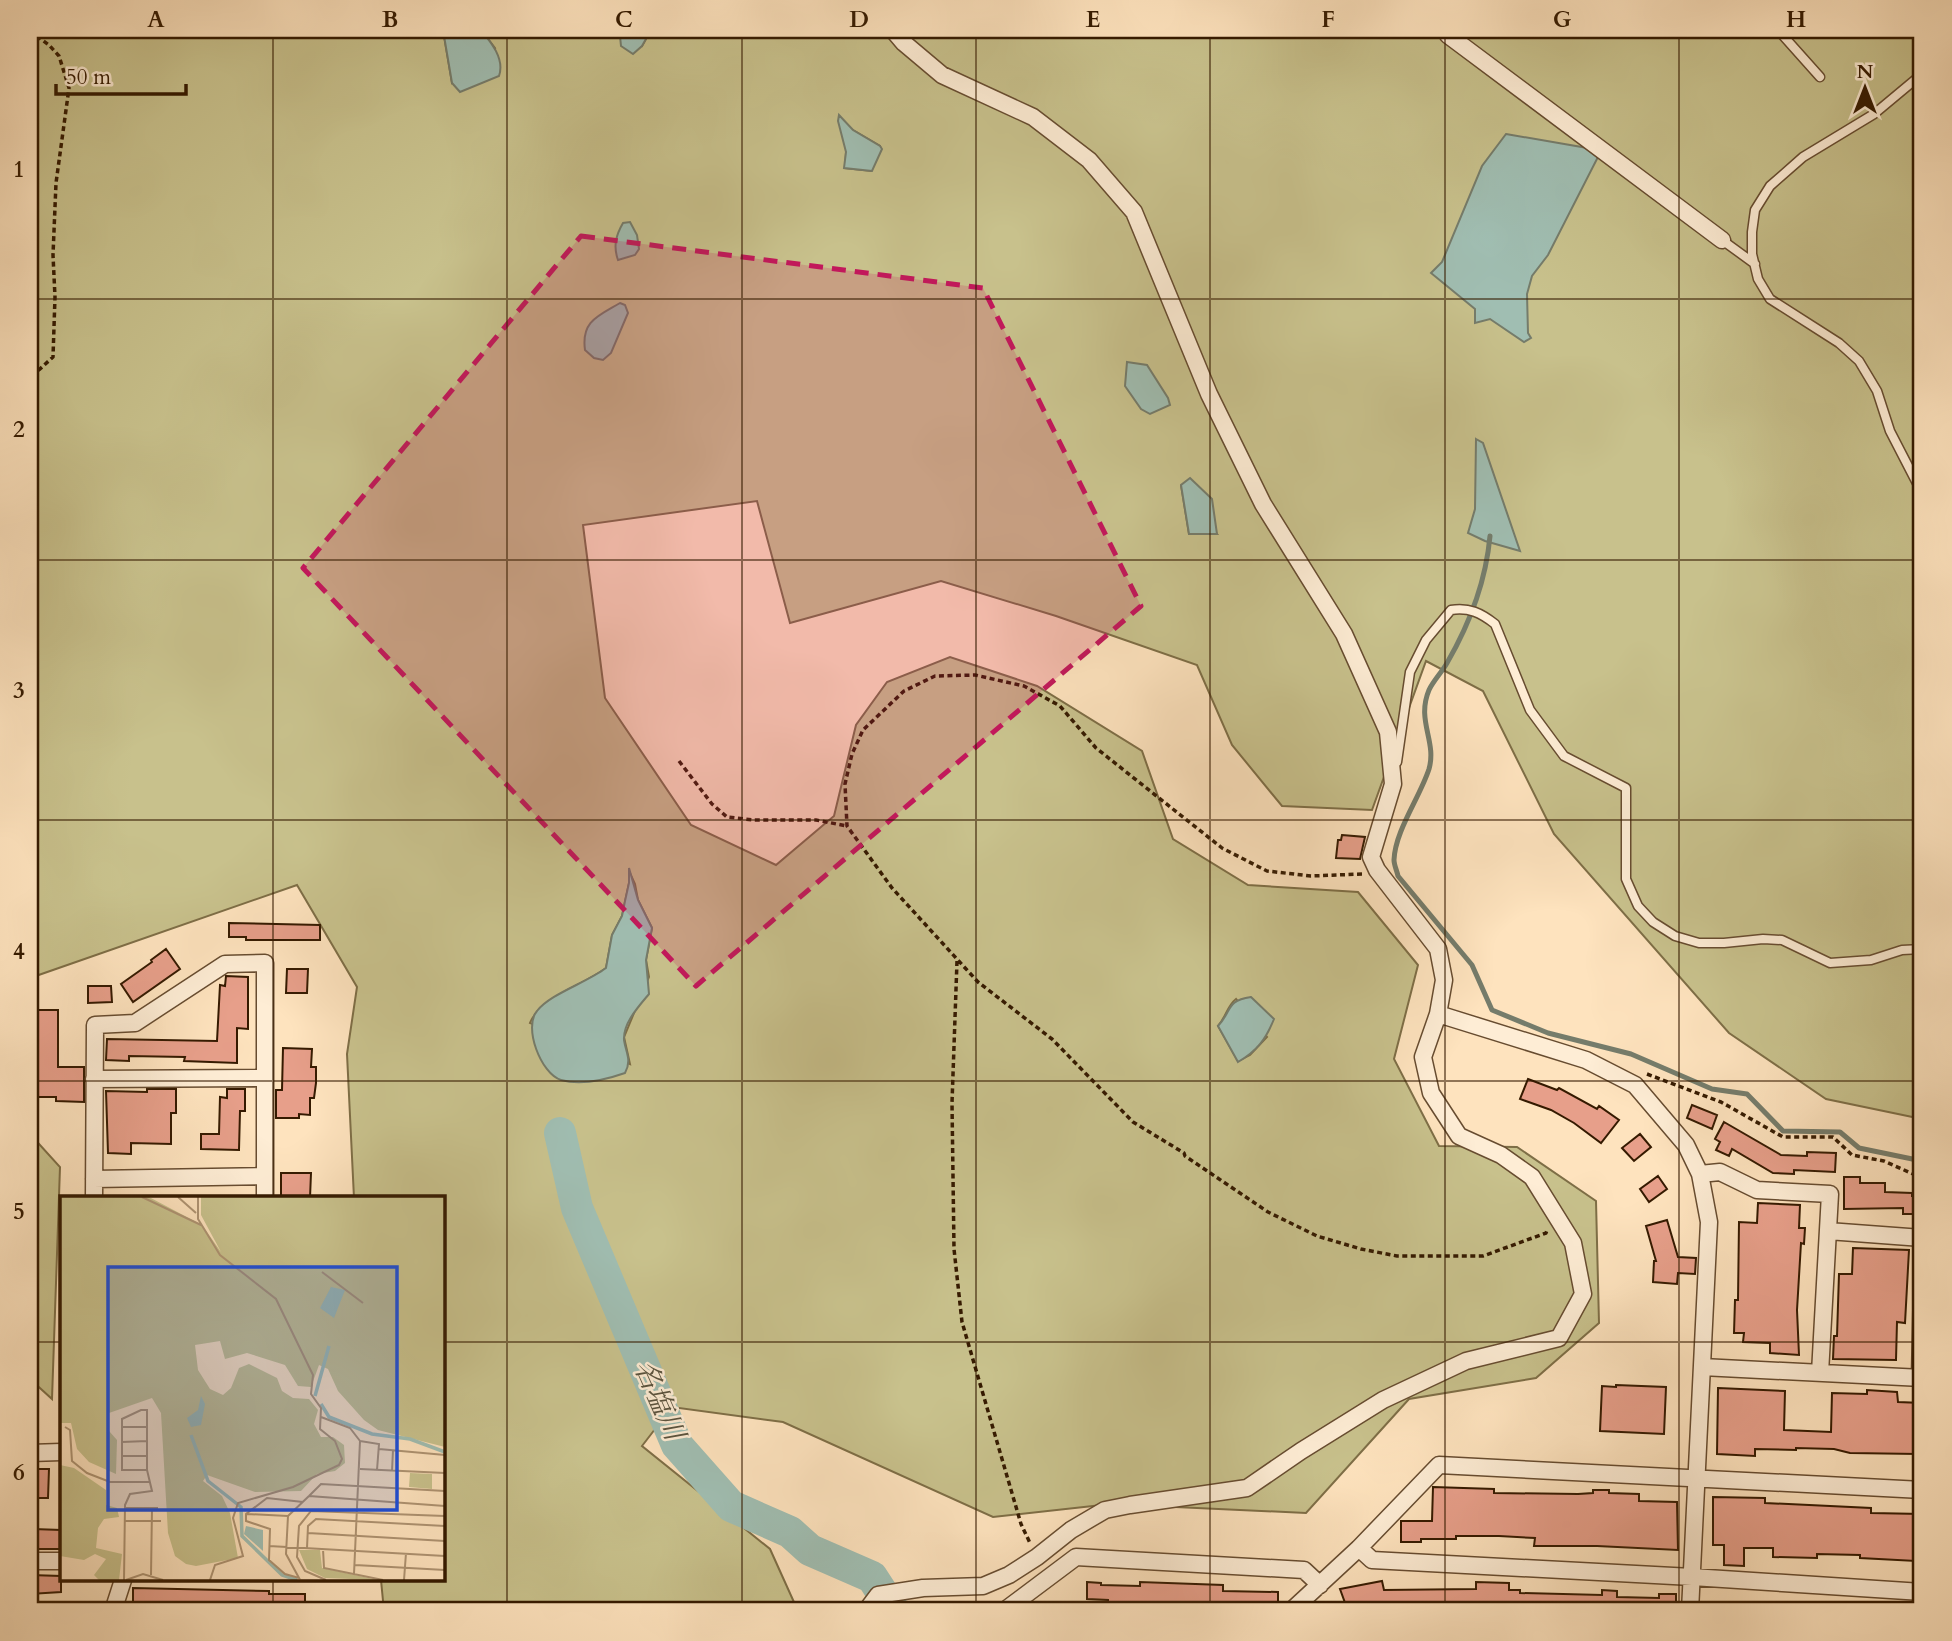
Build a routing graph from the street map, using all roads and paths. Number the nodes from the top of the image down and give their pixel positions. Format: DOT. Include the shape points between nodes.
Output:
graph roads {
  1 [pos="30,30"];
  2 [pos="893,30"];
  3 [pos="1778,30"];
  4 [pos="1447,35"];
  5 [pos="1922,74"];
  6 [pos="1819,76"];
  7 [pos="1722,240"];
  8 [pos="1755,264"];
  9 [pos="30,378"];
  10 [pos="1922,493"];
  11 [pos="678,761"];
  12 [pos="1393,784"];
  13 [pos="847,826"];
  14 [pos="1377,870"];
  15 [pos="1922,949"];
  16 [pos="957,961"];
  17 [pos="1438,1014"];
  18 [pos="265,1078"];
  19 [pos="94,1079"];
  20 [pos="1635,1085"];
  21 [pos="1700,1174"];
  22 [pos="265,1176"];
  23 [pos="1922,1178"];
  24 [pos="94,1179"];
  25 [pos="94,1196"];
  26 [pos="265,1196"];
  27 [pos="1554,1212"];
  28 [pos="1828,1231"];
  29 [pos="1922,1238"];
  30 [pos="1922,1288"];
  31 [pos="1702,1367"];
  32 [pos="1820,1373"];
  33 [pos="1921,1378"];
  34 [pos="30,1452"];
  35 [pos="60,1452"];
  36 [pos="1697,1477"];
  37 [pos="1922,1490"];
  38 [pos="1359,1548"];
  39 [pos="1037,1557"];
  40 [pos="60,1560"];
  41 [pos="30,1561"];
  42 [pos="1692,1577"];
  43 [pos="122,1582"];
  44 [pos="1320,1585"];
  45 [pos="1922,1592"];
  46 [pos="113,1611"];
  47 [pos="866,1611"];
  48 [pos="1004,1611"];
  49 [pos="1292,1611"];
  50 [pos="1690,1611"];
  1 -- 9 [label="path" via="59,56 69,88 56,183 53,357"];
  2 -- 12 [label="street" via="942,75 1033,117 1089,160 1134,212 1209,394 1263,504 1345,634 1388,732"];
  3 -- 6 [label="lane"];
  4 -- 7 [label="street"];
  5 -- 8 [label="lane" via="1874,114 1803,156 1770,186 1755,210"];
  7 -- 8 [label="lane"];
  8 -- 10 [label="lane" via="1770,299 1859,361"];
  11 -- 13 [label="path" via="727,817 816,820"];
  12 -- 14 [label="street" via="1371,857"];
  12 -- 15 [label="lane" via="1410,671 1426,640 1451,610 1464,608 1495,624 1530,710 1564,756 1626,788 1626,879 1638,906 1653,922 1675,936 1699,943 1782,940 1830,962 1871,960"];
  13 -- 14 [label="path" via="845,783 863,730 904,691 935,676 975,675 1024,686 1060,706 1096,748 1150,792 1222,848 1267,871 1311,876"];
  13 -- 16 [label="path" via="892,888"];
  14 -- 17 [label="street" via="1437,949 1444,980"];
  16 -- 27 [label="path" via="1052,1039 1133,1122 1268,1212 1317,1236 1396,1256 1483,1256 1546,1233"];
  16 -- 39 [label="path" via="954,1249 962,1322 1021,1524"];
  17 -- 20 [label="street" via="1586,1060"];
  17 -- 27 [label="street" via="1423,1057 1431,1093 1459,1136 1501,1155 1532,1177"];
  18 -- 19 [label="street"];
  18 -- 19 [label="street" via="265,963 225,964 135,1023 95,1025"];
  18 -- 22 [label="street"];
  19 -- 24 [label="street"];
  20 -- 21 [label="street" via="1686,1145"];
  20 -- 23 [label="path" via="1648,1073 1721,1102 1783,1138 1833,1137 1852,1155 1884,1161"];
  21 -- 28 [label="street" via="1720,1171 1757,1190 1830,1194"];
  21 -- 31 [label="street" via="1709,1222"];
  22 -- 24 [label="street"];
  22 -- 26 [label="street"];
  24 -- 25 [label="street"];
  27 -- 39 [label="street" via="1573,1243 1583,1294 1559,1338 1466,1361 1382,1400 1247,1488 1105,1510"];
  28 -- 29 [label="street"];
  28 -- 32 [label="street"];
  30 -- 33 [label="street"];
  31 -- 32 [label="street"];
  31 -- 36 [label="street"];
  32 -- 33 [label="street"];
  34 -- 35 [label="street"];
  36 -- 37 [label="street"];
  36 -- 38 [label="street" via="1439,1465"];
  36 -- 42 [label="street"];
  38 -- 42 [label="street" via="1372,1560"];
  38 -- 44 [label="street"];
  39 -- 47 [label="street" via="983,1586 878,1595"];
  40 -- 41 [label="street"];
  42 -- 45 [label="street"];
  42 -- 50 [label="street"];
  43 -- 46 [label="street"];
  44 -- 48 [label="street" via="1304,1570 1076,1558"];
  44 -- 49 [label="street"];
}
